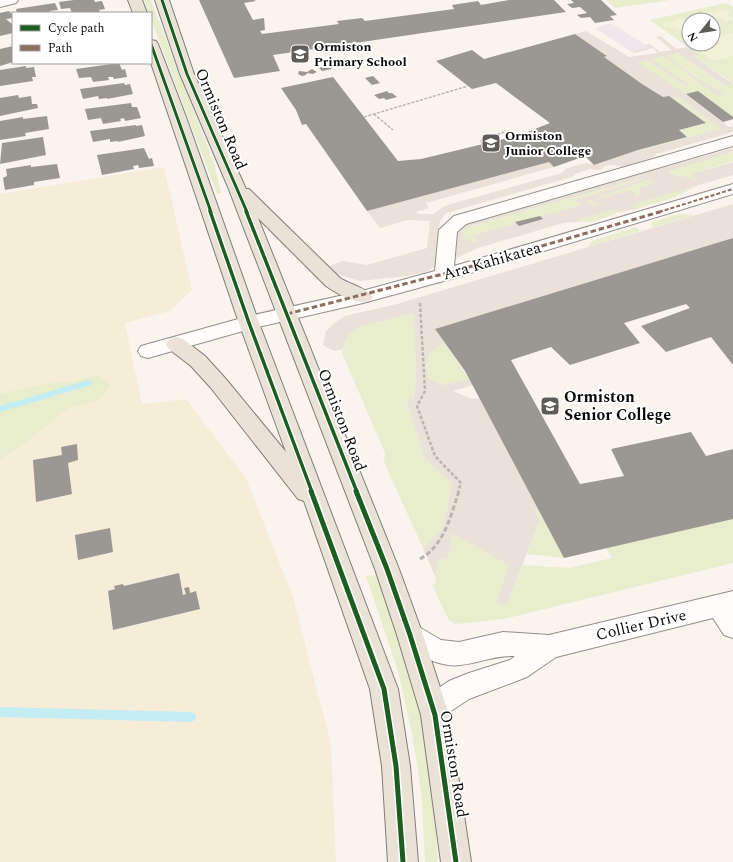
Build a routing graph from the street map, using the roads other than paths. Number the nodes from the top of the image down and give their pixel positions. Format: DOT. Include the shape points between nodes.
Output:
graph roads {
  1 [pos="11,0"];
  2 [pos="135,0"];
  3 [pos="162,0"];
  4 [pos="0,2"];
  5 [pos="140,12"];
  6 [pos="152,47"];
  7 [pos="733,141"];
  8 [pos="237,187"];
  9 [pos="733,189"];
  10 [pos="444,275"];
  11 [pos="362,297"];
  12 [pos="287,314"];
  13 [pos="249,323"];
  14 [pos="176,344"];
  15 [pos="148,351"];
  16 [pos="318,508"];
  17 [pos="729,612"];
  18 [pos="410,634"];
  19 [pos="549,647"];
  20 [pos="435,715"];
  21 [pos="404,862"];
  22 [pos="456,862"];
  1 -- 4 [label="street"];
  2 -- 5 [label="main road"];
  3 -- 8 [label="main road, Ormiston Road" via="188,74"];
  6 -- 13 [label="main road"];
  7 -- 10 [label="street" via="460,220 448,230"];
  8 -- 11 [label="main road" via="333,282"];
  8 -- 12 [label="main road, Ormiston Road"];
  9 -- 10 [label="street, Ara Kahikatea"];
  10 -- 11 [label="street, Ara Kahikatea"];
  11 -- 12 [label="street, Ara Kahikatea"];
  12 -- 13 [label="street, Ara Kahikatea"];
  12 -- 18 [label="main road, Ormiston Road"];
  13 -- 14 [label="street, Ara Kahikatea"];
  13 -- 16 [label="main road"];
  14 -- 15 [label="street, Ara Kahikatea"];
  14 -- 16 [label="main road" via="198,361 218,383"];
  16 -- 21 [label="main road" via="384,689 396,766"];
  17 -- 19 [label="street, Collier Drive"];
  18 -- 19 [label="street, Collier Drive" via="438,651 459,654 503,644"];
  18 -- 20 [label="main road, Ormiston Road"];
  19 -- 20 [label="street, Collier Drive" via="518,669 459,690 441,702"];
  20 -- 22 [label="main road, Ormiston Road"];
}
